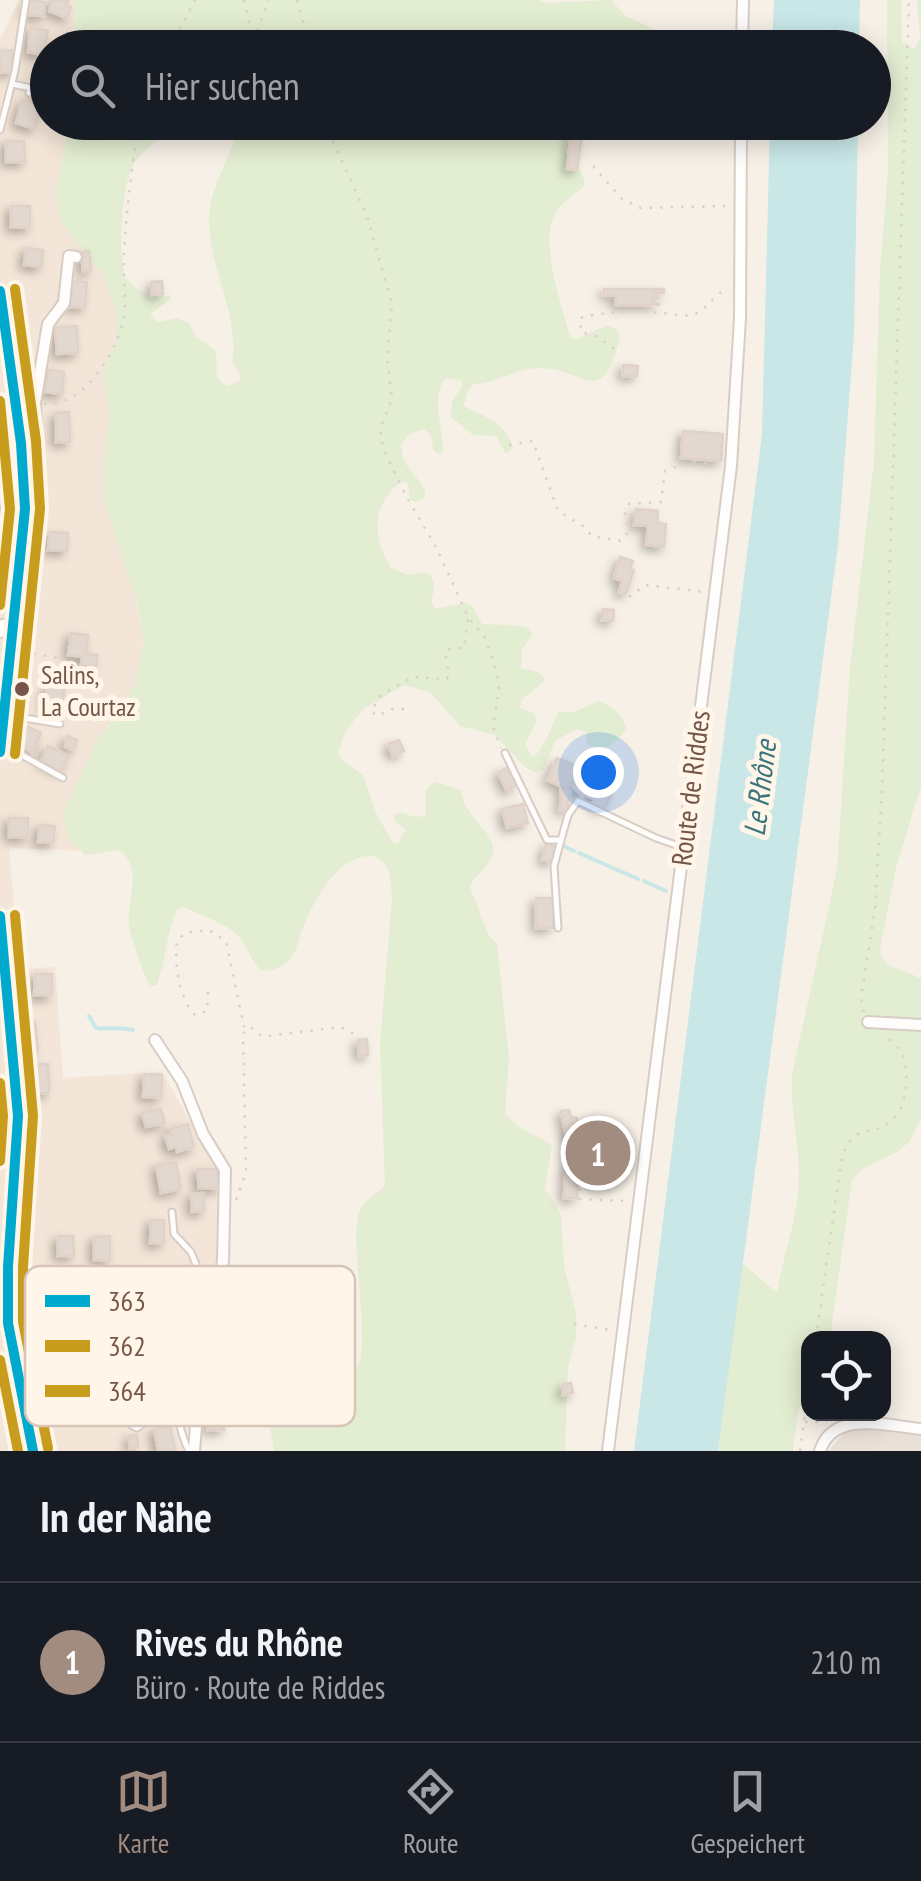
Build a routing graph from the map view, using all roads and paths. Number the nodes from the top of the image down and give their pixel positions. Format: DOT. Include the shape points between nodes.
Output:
graph roads {
  1 [pos="26,0"];
  2 [pos="194,0"];
  3 [pos="244,0"];
  4 [pos="269,0"];
  5 [pos="296,0"];
  6 [pos="743,0"];
  7 [pos="908,0"];
  8 [pos="179,30"];
  9 [pos="251,30"];
  10 [pos="258,30"];
  11 [pos="305,30"];
  12 [pos="742,30"];
  13 [pos="12,84"];
  14 [pos="29,93"];
  15 [pos="0,130"];
  16 [pos="136,140"];
  17 [pos="332,140"];
  18 [pos="741,140"];
  19 [pos="593,166"];
  20 [pos="740,205"];
  21 [pos="76,257"];
  22 [pos="740,289"];
  23 [pos="0,291"];
  24 [pos="614,350"];
  25 [pos="35,403"];
  26 [pos="509,445"];
  27 [pos="732,466"];
  28 [pos="19,585"];
  29 [pos="716,593"];
  30 [pos="629,597"];
  31 [pos="468,617"];
  32 [pos="14,624"];
  33 [pos="0,632"];
  34 [pos="11,650"];
  35 [pos="65,659"];
  36 [pos="404,709"];
  37 [pos="4,714"];
  38 [pos="60,724"];
  39 [pos="0,750"];
  40 [pos="504,753"];
  41 [pos="62,778"];
  42 [pos="562,840"];
  43 [pos="682,846"];
  44 [pos="0,916"];
  45 [pos="558,928"];
  46 [pos="1,942"];
  47 [pos="208,992"];
  48 [pos="868,1022"];
  49 [pos="921,1025"];
  50 [pos="245,1030"];
  51 [pos="359,1036"];
  52 [pos="155,1040"];
  53 [pos="574,1138"];
  54 [pos="639,1202"];
  55 [pos="172,1212"];
  56 [pos="226,1218"];
  57 [pos="197,1266"];
  58 [pos="220,1266"];
  59 [pos="574,1324"];
  60 [pos="817,1331"];
  61 [pos="623,1332"];
  62 [pos="25,1376"];
  63 [pos="19,1385"];
  64 [pos="804,1422"];
  65 [pos="25,1423"];
  66 [pos="47,1426"];
  67 [pos="178,1426"];
  68 [pos="195,1426"];
  69 [pos="838,1426"];
  70 [pos="921,1429"];
  71 [pos="48,1451"];
  72 [pos="192,1451"];
  73 [pos="608,1451"];
  74 [pos="800,1451"];
  75 [pos="820,1451"];
  1 -- 13 [label="lane"];
  2 -- 8 [label="path"];
  3 -- 9 [label="path"];
  4 -- 10 [label="path"];
  5 -- 11 [label="path"];
  6 -- 12 [label="street"];
  7 -- 48 [label="path" via="882,790 861,998"];
  13 -- 14 [label="lane"];
  13 -- 15 [label="lane"];
  16 -- 25 [label="path" via="122,326 99,372 78,394 62,404"];
  17 -- 31 [label="path" via="367,216 392,304 392,398 380,428 383,448"];
  18 -- 20 [label="street, Route de Riddes"];
  19 -- 20 [label="path" via="641,208"];
  20 -- 22 [label="street, Route de Riddes"];
  21 -- 25 [label="street" via="68,256 64,303 48,324"];
  22 -- 24 [label="path" via="724,289 692,315 580,318 581,332"];
  22 -- 27 [label="street, Route de Riddes"];
  23 -- 28 [label="main road" via="24,477"];
  25 -- 28 [label="street" via="35,578"];
  26 -- 27 [label="path" via="533,441 558,512 608,540 621,541 628,532 629,504 660,502 665,471 688,462"];
  27 -- 29 [label="street, Route de Riddes"];
  28 -- 32 [label="main road"];
  29 -- 30 [label="path" via="645,585"];
  29 -- 43 [label="street, Route de Riddes"];
  31 -- 36 [label="path" via="464,648 445,654 447,678 413,677 381,696 371,711 377,716"];
  31 -- 40 [label="path" via="485,638 497,672 493,727"];
  32 -- 33 [label="street"];
  32 -- 34 [label="main road"];
  34 -- 35 [label="path"];
  34 -- 37 [label="main road"];
  37 -- 38 [label="lane"];
  37 -- 39 [label="main road"];
  39 -- 41 [label="lane"];
  40 -- 42 [label="lane" via="547,840"];
  42 -- 43 [label="lane" via="578,801"];
  42 -- 45 [label="lane" via="554,866"];
  43 -- 54 [label="street, Route de Riddes"];
  44 -- 46 [label="main road"];
  46 -- 63 [label="main road" via="18,1116 7,1294"];
  47 -- 50 [label="path" via="204,1014 194,1015 184,1003 175,948 185,932 209,930 226,940"];
  48 -- 49 [label="street"];
  48 -- 60 [label="path" via="902,1054 903,1102 887,1125 849,1138 842,1156"];
  50 -- 51 [label="path" via="268,1036 340,1027"];
  50 -- 56 [label="path" via="246,1172"];
  52 -- 56 [label="street" via="225,1170"];
  53 -- 54 [label="path" via="579,1199"];
  54 -- 61 [label="street, Route de Riddes"];
  55 -- 57 [label="lane" via="174,1234"];
  56 -- 58 [label="street"];
  59 -- 61 [label="path"];
  61 -- 73 [label="street, Route de Riddes"];
  62 -- 63 [label="lane"];
  63 -- 65 [label="main road"];
  64 -- 69 [label="path"];
  64 -- 74 [label="path"];
  66 -- 71 [label="lane"];
  67 -- 72 [label="lane"];
  68 -- 72 [label="street"];
  69 -- 70 [label="street"];
  69 -- 75 [label="street"];
}
